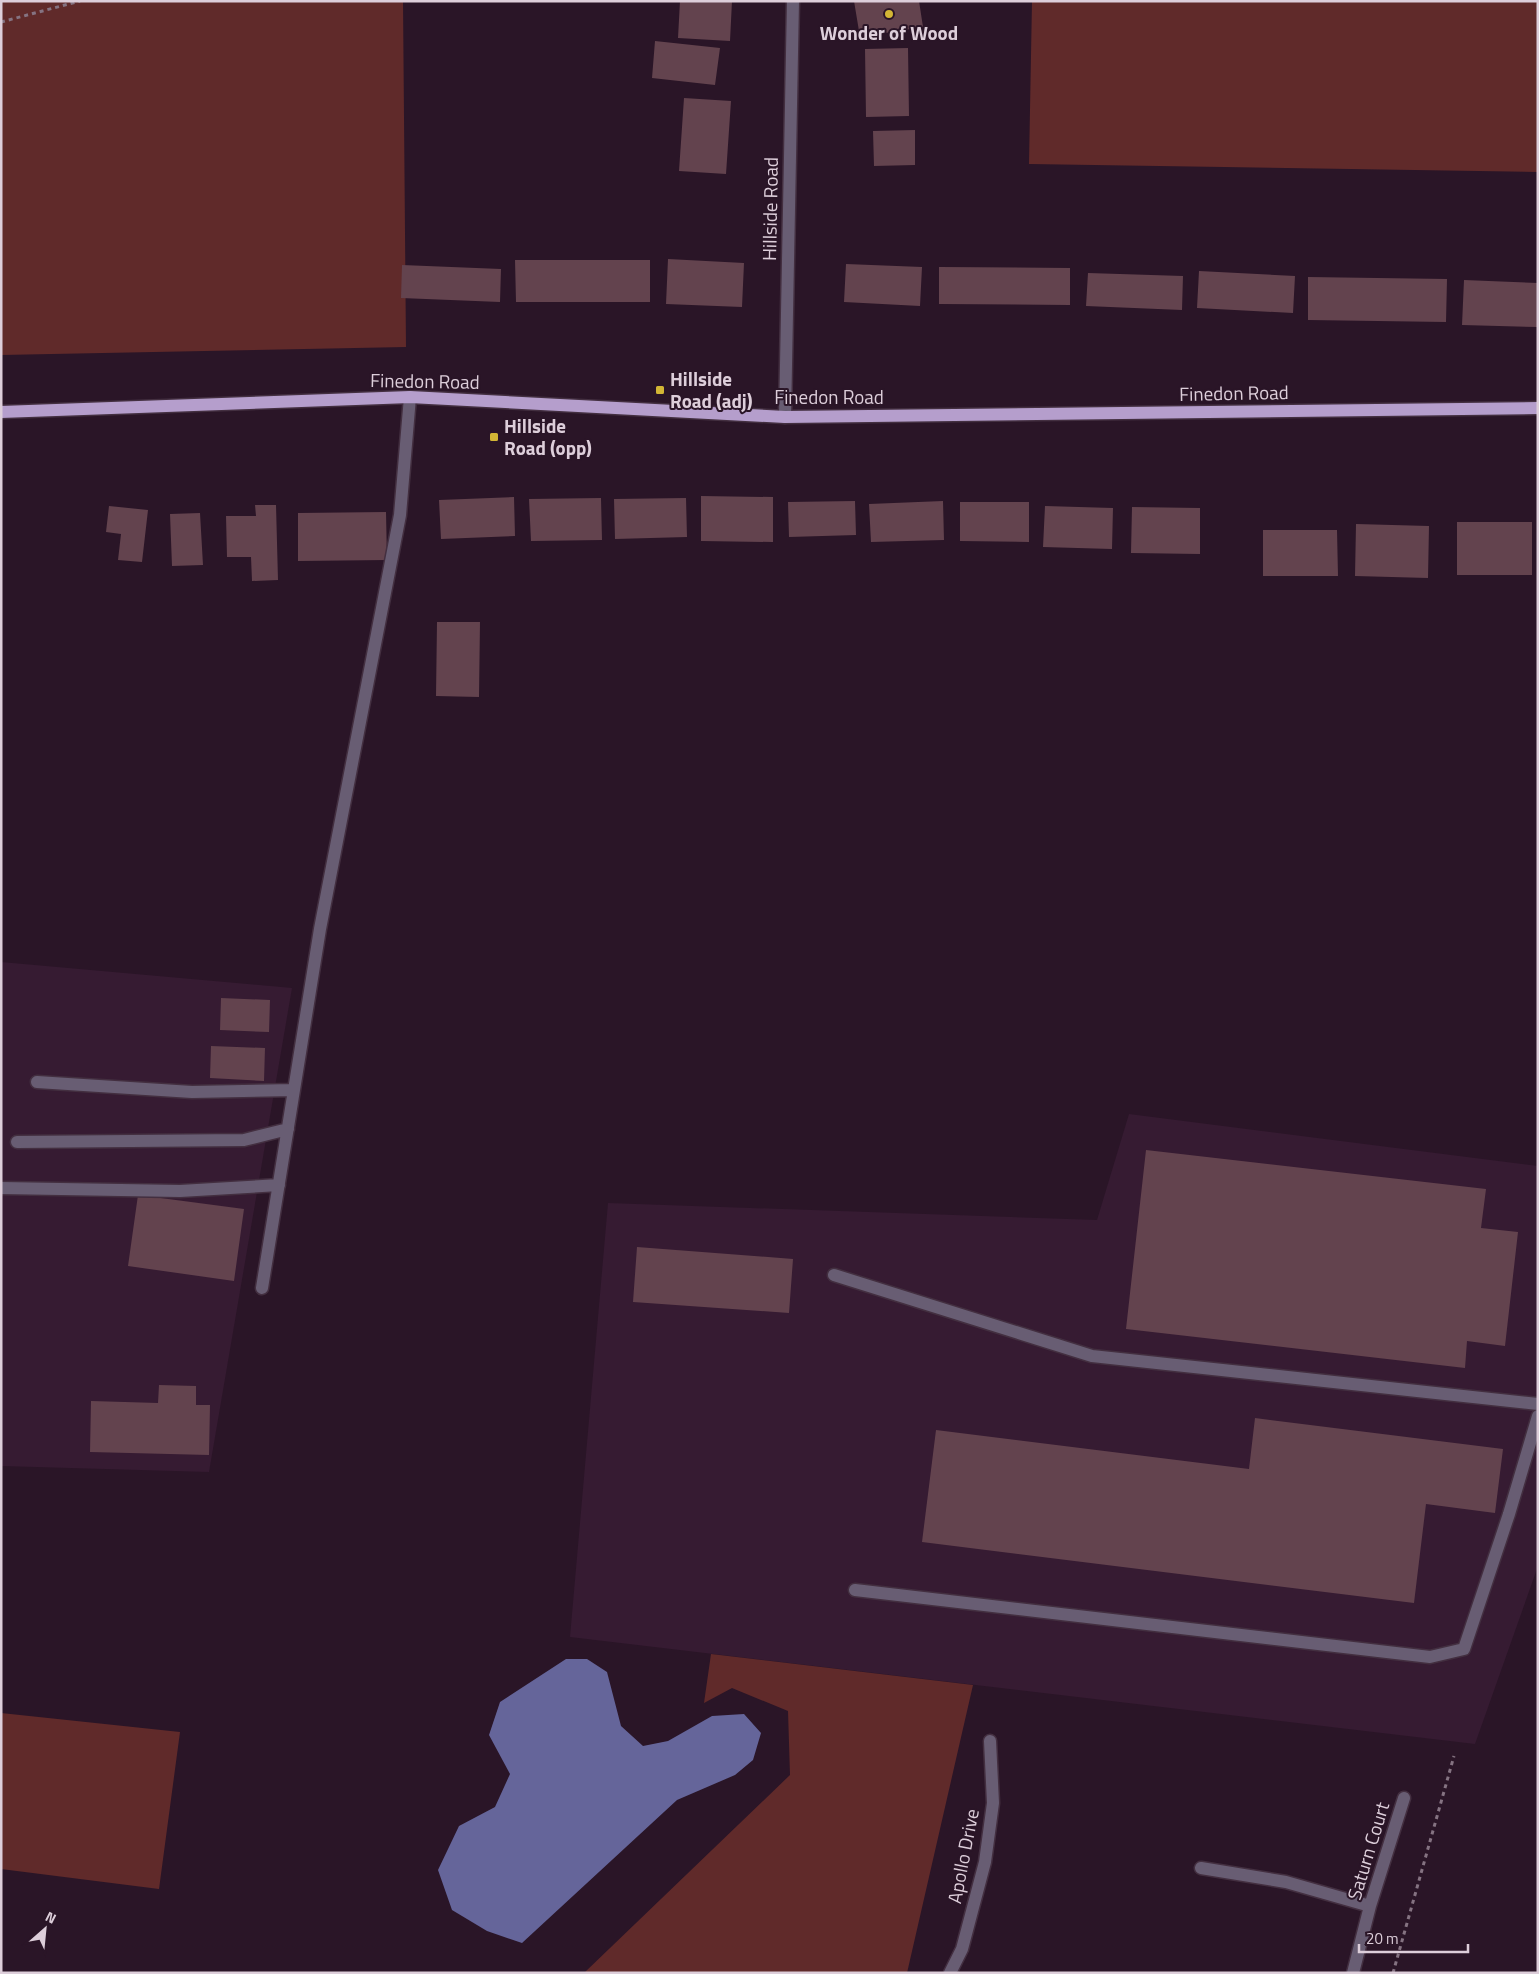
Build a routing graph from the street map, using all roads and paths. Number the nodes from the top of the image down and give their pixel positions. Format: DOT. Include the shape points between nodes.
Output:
graph roads {
  1 [pos="80,1"];
  2 [pos="792,1"];
  3 [pos="1,22"];
  4 [pos="410,397"];
  5 [pos="1538,408"];
  6 [pos="1,412"];
  7 [pos="784,417"];
  8 [pos="37,1082"];
  9 [pos="294,1090"];
  10 [pos="288,1129"];
  11 [pos="17,1142"];
  12 [pos="279,1185"];
  13 [pos="1,1188"];
  14 [pos="834,1275"];
  15 [pos="262,1288"];
  16 [pos="1538,1404"];
  17 [pos="1538,1416"];
  18 [pos="855,1590"];
  19 [pos="990,1741"];
  20 [pos="1454,1756"];
  21 [pos="1404,1798"];
  22 [pos="1201,1868"];
  23 [pos="1370,1906"];
  24 [pos="950,1973"];
  25 [pos="1353,1973"];
  26 [pos="1393,1973"];
  1 -- 3 [label="path"];
  2 -- 7 [label="street, Hillside Road"];
  4 -- 6 [label="main road, Finedon Road"];
  4 -- 7 [label="main road, Finedon Road"];
  4 -- 9 [label="street" via="400,516 321,920"];
  5 -- 7 [label="main road, Finedon Road"];
  8 -- 9 [label="street" via="192,1092"];
  9 -- 10 [label="street"];
  10 -- 11 [label="street" via="244,1140"];
  10 -- 12 [label="street"];
  12 -- 13 [label="street" via="180,1191"];
  12 -- 15 [label="street"];
  14 -- 16 [label="street" via="1092,1356"];
  17 -- 18 [label="street" via="1464,1649 1430,1657"];
  19 -- 24 [label="street, Apollo Drive" via="992,1803 985,1862 962,1950"];
  20 -- 26 [label="path"];
  21 -- 23 [label="street, Saturn Court"];
  22 -- 23 [label="street" via="1286,1882"];
  23 -- 25 [label="street, Saturn Court"];
}
